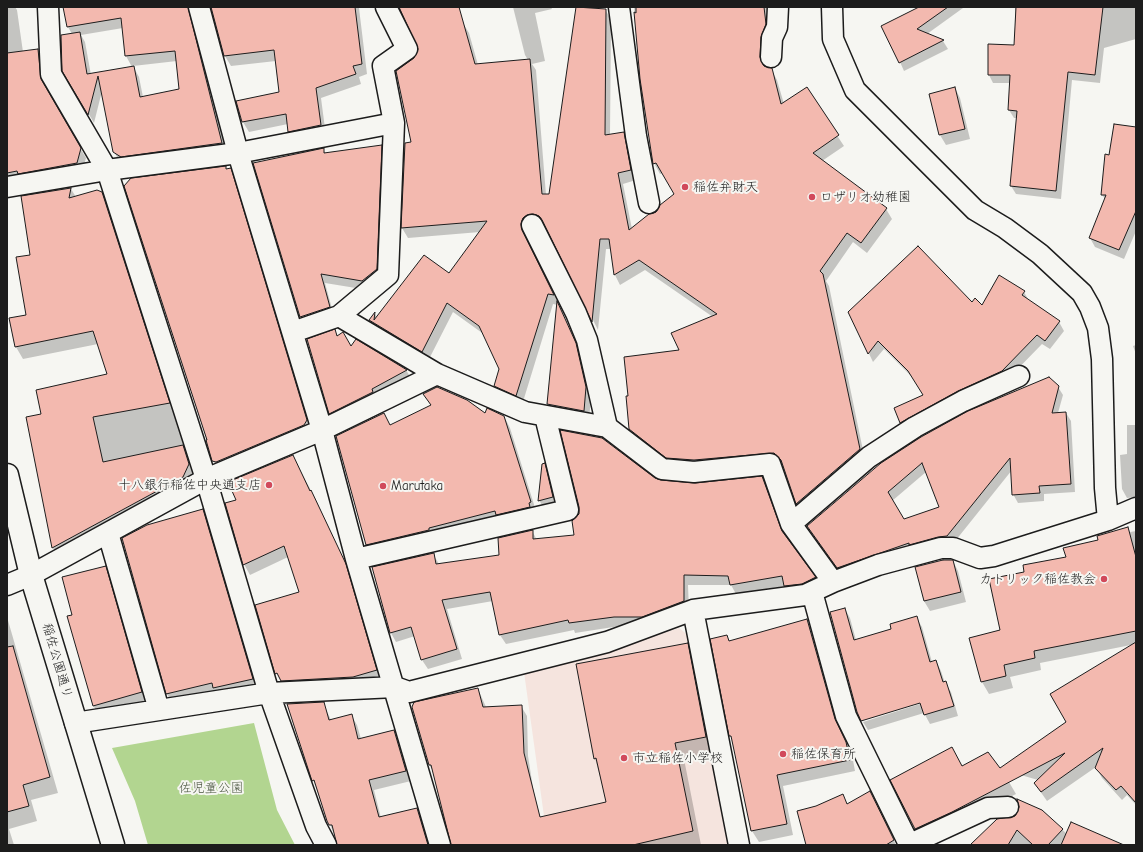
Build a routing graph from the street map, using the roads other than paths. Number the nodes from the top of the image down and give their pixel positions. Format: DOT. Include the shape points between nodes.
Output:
graph roads {
  1 [pos="48,7"];
  2 [pos="199,7"];
  3 [pos="386,7"];
  4 [pos="618,7"];
  5 [pos="778,7"];
  6 [pos="832,7"];
  7 [pos="771,57"];
  8 [pos="394,123"];
  9 [pos="238,153"];
  10 [pos="107,170"];
  11 [pos="7,187"];
  12 [pos="649,203"];
  13 [pos="532,225"];
  14 [pos="339,316"];
  15 [pos="293,332"];
  16 [pos="437,374"];
  17 [pos="1019,376"];
  18 [pos="545,416"];
  19 [pos="606,427"];
  20 [pos="322,430"];
  21 [pos="7,475"];
  22 [pos="206,478"];
  23 [pos="1136,508"];
  24 [pos="1108,520"];
  25 [pos="790,524"];
  26 [pos="108,533"];
  27 [pos="356,559"];
  28 [pos="31,575"];
  29 [pos="833,582"];
  30 [pos="7,585"];
  31 [pos="812,592"];
  32 [pos="693,610"];
  33 [pos="395,687"];
  34 [pos="269,694"];
  35 [pos="159,710"];
  36 [pos="75,723"];
  37 [pos="1008,807"];
  38 [pos="113,845"];
  39 [pos="326,845"];
  40 [pos="440,845"];
  41 [pos="739,845"];
  42 [pos="909,845"];
  1 -- 10 [label="street" via="51,74"];
  2 -- 9 [label="street"];
  3 -- 8 [label="street" via="407,49 382,66"];
  4 -- 12 [label="street" via="636,136"];
  5 -- 7 [label="street"];
  6 -- 24 [label="street" via="833,39 855,90 975,210 1040,254 1082,293 1090,307 1098,328 1102,359"];
  8 -- 9 [label="street"];
  8 -- 14 [label="street" via="388,274"];
  9 -- 10 [label="street"];
  9 -- 15 [label="street"];
  10 -- 11 [label="street"];
  10 -- 22 [label="street"];
  13 -- 19 [label="street" via="587,340"];
  14 -- 15 [label="street"];
  14 -- 16 [label="street"];
  15 -- 20 [label="street"];
  16 -- 18 [label="street" via="525,412"];
  16 -- 20 [label="street"];
  17 -- 25 [label="street" via="963,401 908,431 869,457"];
  18 -- 19 [label="street"];
  18 -- 27 [label="street" via="568,510"];
  19 -- 25 [label="street" via="662,469 694,472 770,464"];
  20 -- 22 [label="street"];
  20 -- 27 [label="street"];
  21 -- 28 [label="street, 稲佐公園通り"];
  22 -- 26 [label="street"];
  22 -- 34 [label="street"];
  23 -- 24 [label="street"];
  24 -- 29 [label="street" via="994,556 980,558 953,548 941,548 878,565"];
  25 -- 29 [label="street"];
  26 -- 28 [label="street"];
  26 -- 35 [label="street"];
  27 -- 33 [label="street"];
  28 -- 30 [label="street"];
  28 -- 36 [label="street, 稲佐公園通り"];
  29 -- 31 [label="street"];
  31 -- 32 [label="street"];
  31 -- 42 [label="street" via="846,716"];
  32 -- 33 [label="street" via="607,642 410,692"];
  32 -- 41 [label="street"];
  33 -- 34 [label="street"];
  33 -- 40 [label="street"];
  34 -- 35 [label="street"];
  34 -- 39 [label="street" via="316,826"];
  35 -- 36 [label="street"];
  36 -- 38 [label="street, 稲佐公園通り"];
  37 -- 42 [label="street" via="988,808"];
}
